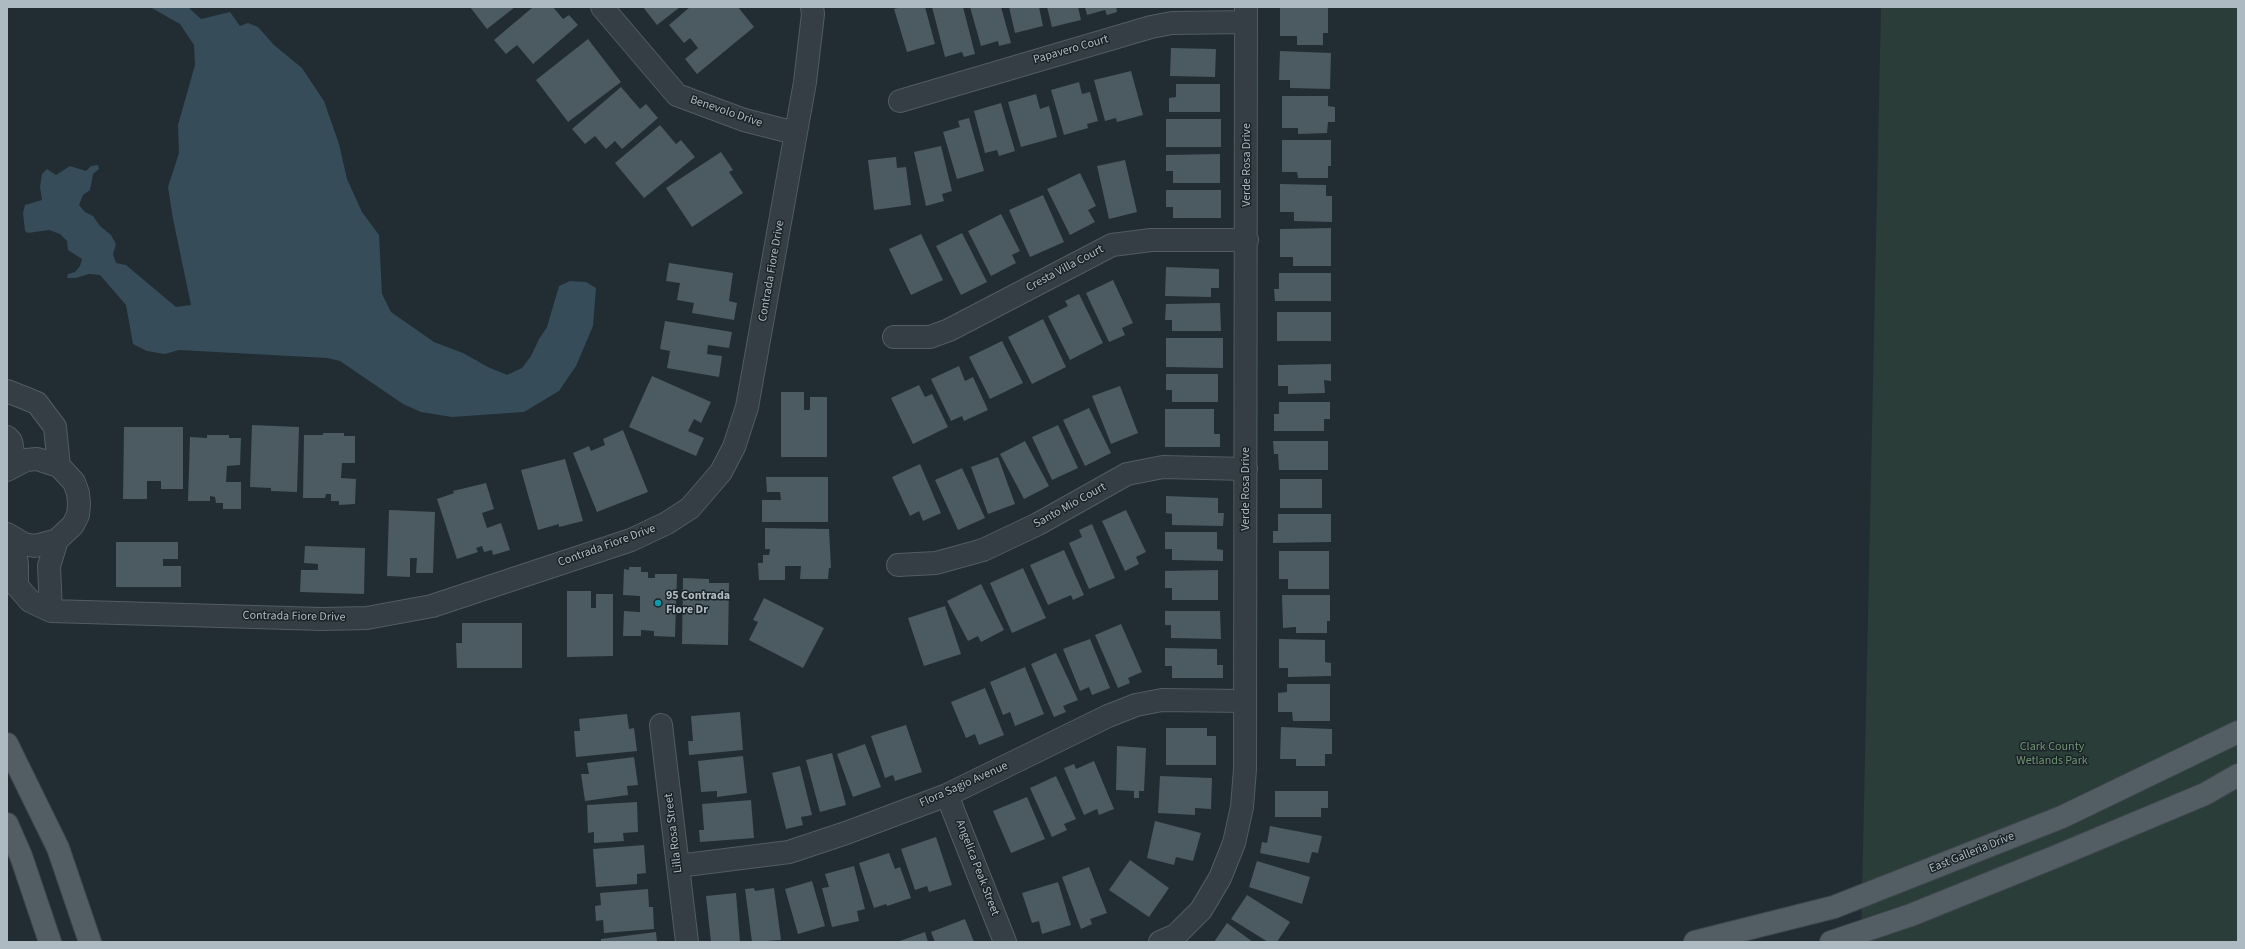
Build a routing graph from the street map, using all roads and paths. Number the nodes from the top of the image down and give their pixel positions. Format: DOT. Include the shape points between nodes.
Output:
graph roads {
  1 [pos="602,7"];
  2 [pos="812,7"];
  3 [pos="1246,14"];
  4 [pos="900,101"];
  5 [pos="795,133"];
  6 [pos="1247,240"];
  7 [pos="894,338"];
  8 [pos="7,391"];
  9 [pos="7,437"];
  10 [pos="59,466"];
  11 [pos="11,467"];
  12 [pos="1246,468"];
  13 [pos="10,537"];
  14 [pos="57,540"];
  15 [pos="898,565"];
  16 [pos="51,611"];
  17 [pos="1245,701"];
  18 [pos="661,725"];
  19 [pos="2238,732"];
  20 [pos="7,744"];
  21 [pos="2238,775"];
  22 [pos="947,795"];
  23 [pos="7,824"];
  24 [pos="678,866"];
  25 [pos="50,942"];
  26 [pos="90,942"];
  27 [pos="687,942"];
  28 [pos="1005,942"];
  29 [pos="1160,942"];
  30 [pos="1695,942"];
  31 [pos="1832,942"];
  1 -- 5 [label="street, Benevolo Drive" via="677,95 744,120"];
  2 -- 5 [label="street, Contrada Fiore Drive" via="805,82"];
  3 -- 4 [label="street, Papavero Court" via="1151,27"];
  3 -- 6 [label="street, Verde Rosa Drive"];
  5 -- 16 [label="street, Contrada Fiore Drive" via="762,330 747,407 736,441 721,472 702,495 690,508 667,523 631,540 432,606 367,618 322,620"];
  6 -- 7 [label="street, Cresta Villa Court" via="1133,240 1112,245 949,330 930,337"];
  6 -- 12 [label="street, Verde Rosa Drive"];
  8 -- 10 [label="street" via="37,403 55,427"];
  9 -- 11 [label="street" via="11,441"];
  10 -- 11 [label="street" via="37,459"];
  10 -- 14 [label="street" via="74,482 79,504 78,515 73,525"];
  12 -- 15 [label="street, Santo Mio Court" via="1163,467 1127,474 1038,524 983,550 936,563"];
  12 -- 17 [label="street, Verde Rosa Drive"];
  13 -- 14 [label="street" via="35,546"];
  13 -- 16 [label="street, Contrada Fiore Drive" via="17,564 17,586 30,600"];
  14 -- 16 [label="street" via="49,566"];
  17 -- 22 [label="street, Flora Sagio Avenue" via="1162,700 1136,704"];
  17 -- 29 [label="street, Verde Rosa Drive" via="1242,808 1234,843 1220,878 1201,910 1176,935"];
  18 -- 24 [label="street, Lilla Rosa Street"];
  19 -- 30 [label="main road, East Galleria Drive" via="2062,817 1834,907"];
  20 -- 26 [label="main road" via="58,848"];
  21 -- 31 [label="main road" via="2205,794 2043,862 1911,915"];
  22 -- 24 [label="street, Flora Sagio Avenue" via="789,852"];
  22 -- 28 [label="street, Angelica Peak Street"];
  23 -- 25 [label="main road" via="21,856"];
  24 -- 27 [label="street, Lilla Rosa Street"];
}
